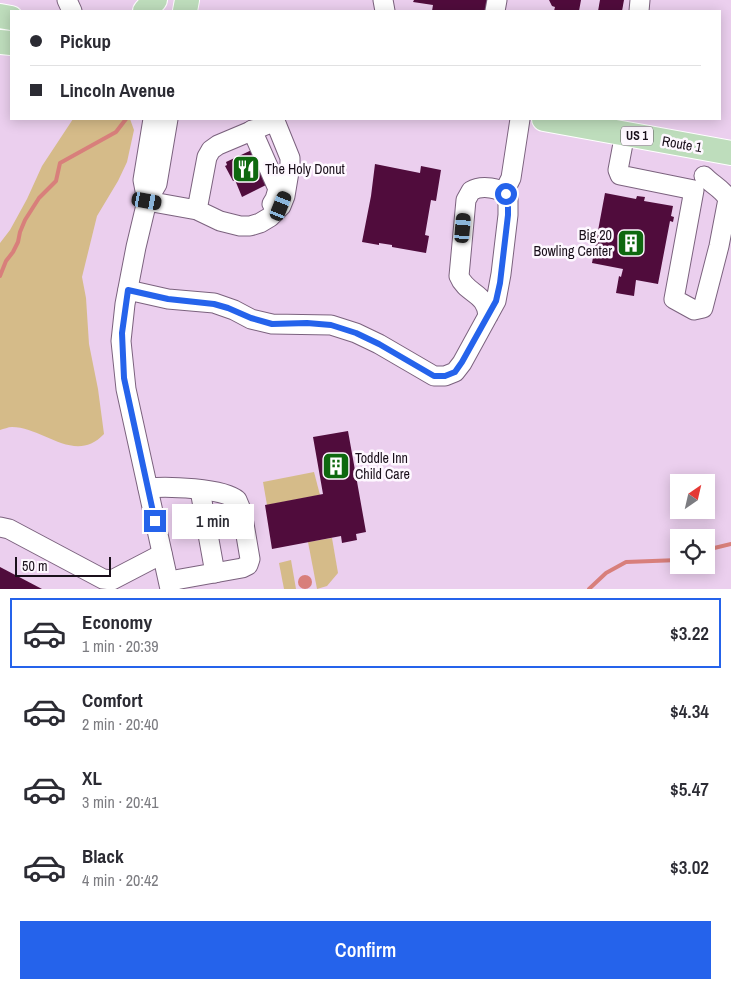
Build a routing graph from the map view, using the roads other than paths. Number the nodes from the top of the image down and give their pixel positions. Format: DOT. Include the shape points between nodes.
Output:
graph roads {
  1 [pos="154,0"];
  2 [pos="146,10"];
  3 [pos="153,120"];
  4 [pos="168,120"];
  5 [pos="277,120"];
  6 [pos="520,120"];
  7 [pos="552,120"];
  8 [pos="620,128"];
  9 [pos="252,130"];
  10 [pos="708,148"];
  11 [pos="731,153"];
  12 [pos="699,183"];
  13 [pos="504,192"];
  14 [pos="147,201"];
  15 [pos="204,213"];
  16 [pos="128,290"];
  17 [pos="488,316"];
  18 [pos="148,488"];
  19 [pos="200,490"];
  20 [pos="0,527"];
  21 [pos="162,554"];
  22 [pos="215,573"];
  23 [pos="127,582"];
  24 [pos="170,585"];
  1 -- 2 [label="main road"];
  3 -- 14 [label="street" via="143,180"];
  4 -- 14 [label="street" via="157,184"];
  5 -- 9 [label="street"];
  5 -- 15 [label="street" via="290,158 285,196 276,212 250,226 228,223"];
  6 -- 13 [label="street" via="511,178"];
  7 -- 8 [label="main road, Route 1 / US 1"];
  8 -- 10 [label="main road, Route 1 / US 1"];
  8 -- 12 [label="street" via="620,175"];
  9 -- 15 [label="street" via="218,145 208,154"];
  9 -- 15 [label="street" via="278,188 275,199 264,211 245,218 230,219"];
  10 -- 11 [label="main road, Route 1 / US 1"];
  10 -- 12 [label="street"];
  12 -- 12 [label="street" via="674,299 688,308 700,310 720,246 728,199 710,182"];
  13 -- 17 [label="street" via="508,203 500,283"];
  13 -- 17 [label="street" via="473,189 464,208 459,276 485,302"];
  14 -- 15 [label="street"];
  14 -- 16 [label="street"];
  16 -- 17 [label="street" via="214,304 272,324 331,325 356,333 440,377 455,372"];
  16 -- 18 [label="street" via="122,333 124,378"];
  18 -- 19 [label="street"];
  18 -- 21 [label="street"];
  19 -- 22 [label="street"];
  19 -- 22 [label="street" via="225,493 240,504 250,559 242,568"];
  20 -- 23 [label="street" via="103,579"];
  21 -- 23 [label="street"];
  21 -- 24 [label="street"];
  22 -- 24 [label="street"];
}
